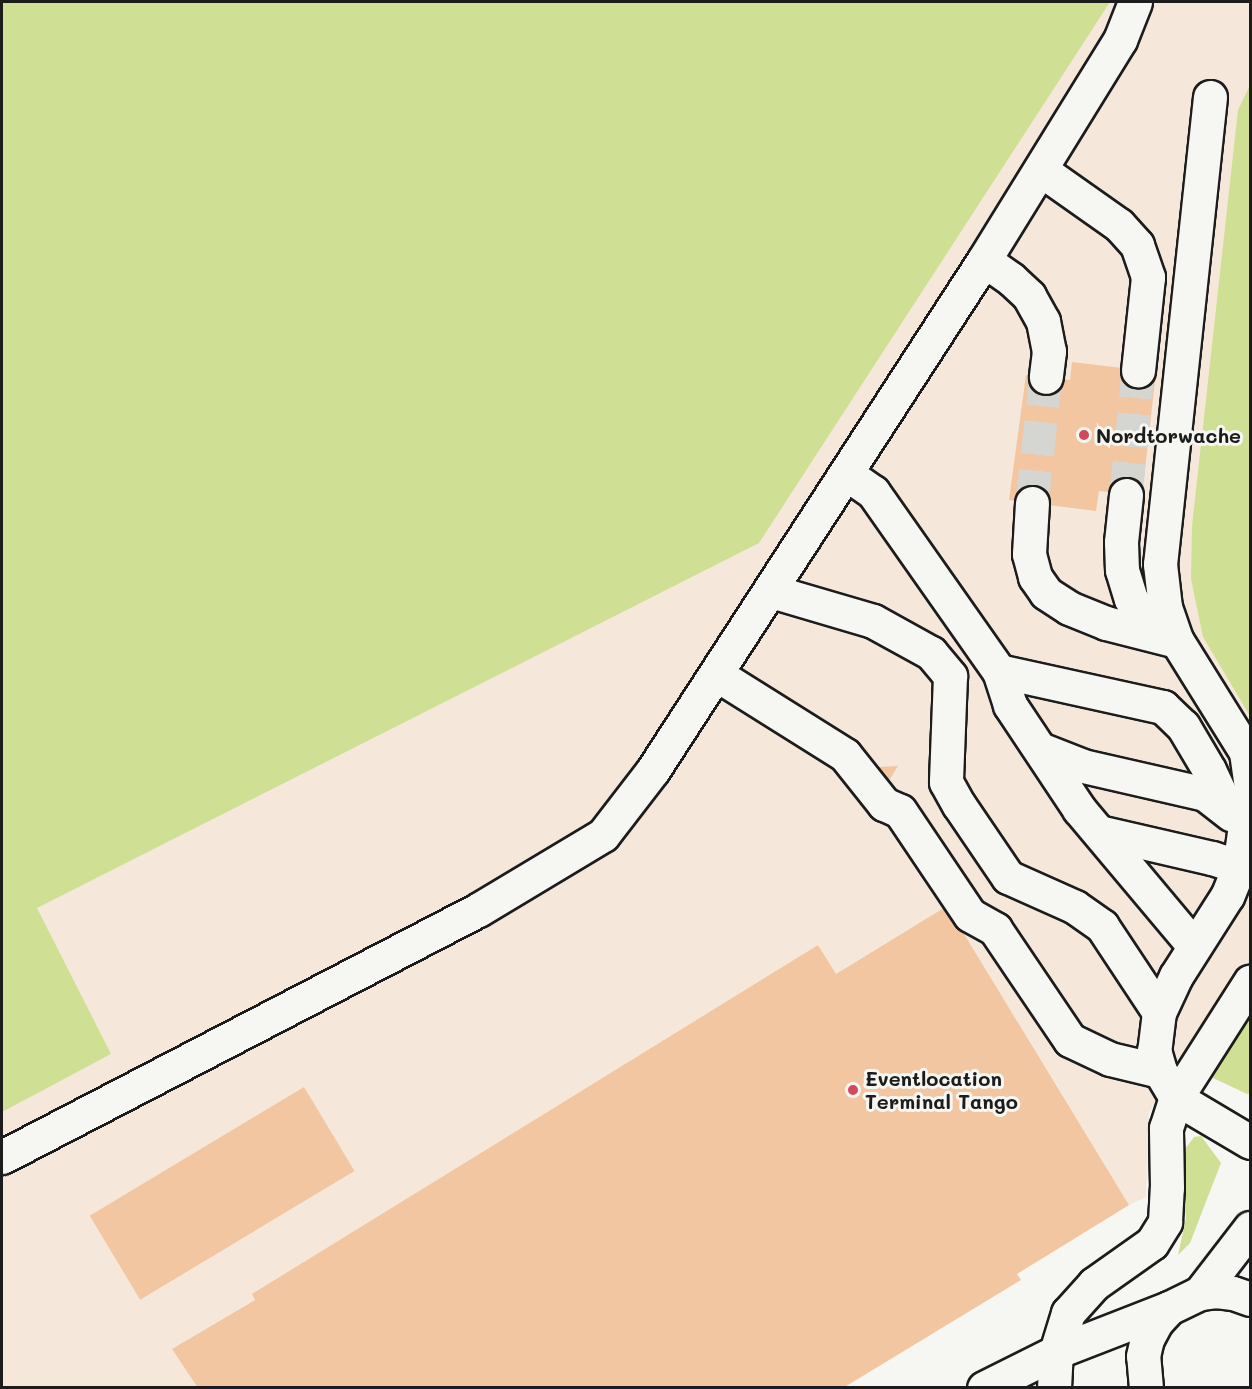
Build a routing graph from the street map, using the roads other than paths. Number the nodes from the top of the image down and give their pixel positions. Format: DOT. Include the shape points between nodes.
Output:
graph roads {
  1 [pos="1136,2"];
  2 [pos="1210,97"];
  3 [pos="1041,171"];
  4 [pos="984,261"];
  5 [pos="1138,370"];
  6 [pos="1046,377"];
  7 [pos="847,474"];
  8 [pos="1126,495"];
  9 [pos="1032,503"];
  10 [pos="771,591"];
  11 [pos="1166,638"];
  12 [pos="999,671"];
  13 [pos="716,674"];
  14 [pos="1040,749"];
  15 [pos="1251,782"];
  16 [pos="1241,812"];
  17 [pos="1099,832"];
  18 [pos="1239,867"];
  19 [pos="1194,946"];
  20 [pos="1251,982"];
  21 [pos="1159,1012"];
  22 [pos="1168,1085"];
  23 [pos="1251,1142"];
  24 [pos="2,1157"];
  25 [pos="1251,1228"];
  26 [pos="1200,1293"];
  27 [pos="1251,1299"];
  28 [pos="1169,1308"];
  29 [pos="1056,1352"];
  30 [pos="984,1388"];
  31 [pos="1054,1388"];
  32 [pos="1118,1388"];
  33 [pos="1127,1388"];
  34 [pos="1146,1388"];
  1 -- 3 [label="street" via="1120,40"];
  2 -- 11 [label="street" via="1160,564"];
  3 -- 4 [label="street"];
  3 -- 5 [label="street" via="1119,225 1137,245 1148,277"];
  4 -- 6 [label="street" via="1029,296 1043,321 1049,351"];
  4 -- 7 [label="street"];
  7 -- 10 [label="street"];
  7 -- 12 [label="street" via="873,492"];
  8 -- 11 [label="street" via="1122,570 1131,599"];
  9 -- 11 [label="street" via="1029,554 1035,577 1046,593 1106,623"];
  10 -- 13 [label="street"];
  10 -- 21 [label="street" via="873,621 931,653 950,676 946,782 959,805 1008,877 1075,907 1102,926"];
  11 -- 15 [label="street" via="1246,752"];
  12 -- 14 [label="street" via="1010,705"];
  12 -- 16 [label="street" via="1163,707 1183,726 1209,770"];
  13 -- 22 [label="street" via="845,755 884,804 900,812 970,915 995,929 1070,1040"];
  13 -- 24 [label="street" via="653,770 603,835 478,910"];
  14 -- 16 [label="street" via="1083,766 1205,794"];
  14 -- 17 [label="street"];
  16 -- 18 [label="street"];
  17 -- 18 [label="street"];
  17 -- 19 [label="street"];
  18 -- 19 [label="street" via="1227,896"];
  19 -- 21 [label="street"];
  20 -- 22 [label="street"];
  21 -- 22 [label="street" via="1154,1050"];
  22 -- 23 [label="street"];
  22 -- 29 [label="street" via="1165,1222 1152,1243 1094,1284 1068,1313"];
  25 -- 26 [label="street"];
  26 -- 27 [label="street" via="1233,1293"];
  26 -- 28 [label="street"];
  28 -- 29 [label="street"];
  28 -- 34 [label="street" via="1156,1322 1143,1356"];
  29 -- 30 [label="street"];
  29 -- 31 [label="street"];
  32 -- 33 [label="street"];
}
